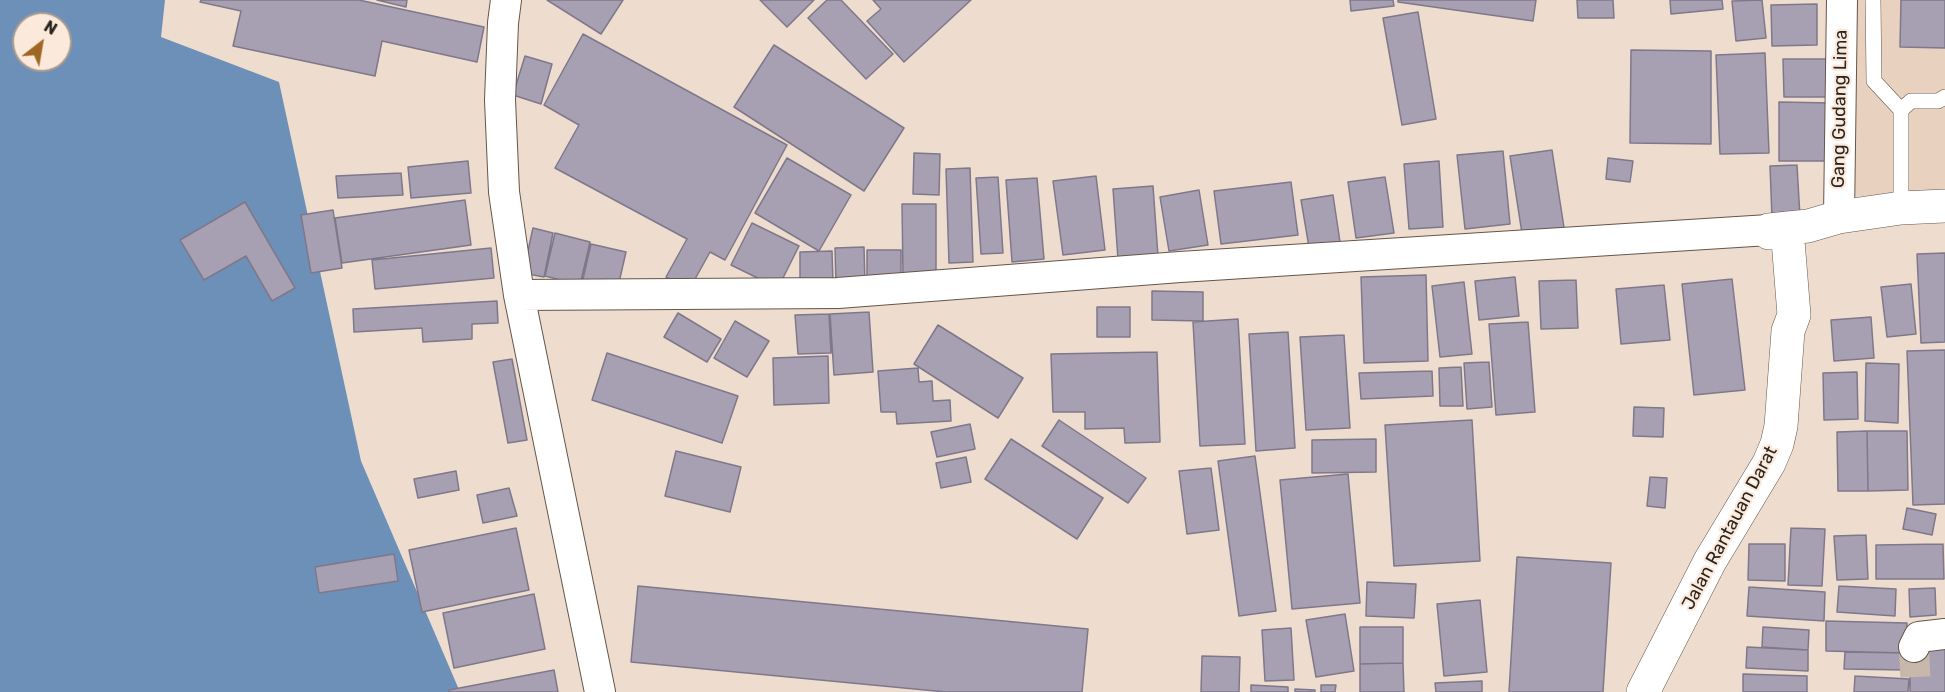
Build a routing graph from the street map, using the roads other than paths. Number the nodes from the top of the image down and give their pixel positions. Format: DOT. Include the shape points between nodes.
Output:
graph roads {
  1 [pos="506,0"];
  2 [pos="1842,0"];
  3 [pos="1873,0"];
  4 [pos="1945,97"];
  5 [pos="1901,110"];
  6 [pos="1945,206"];
  7 [pos="1902,208"];
  8 [pos="1839,218"];
  9 [pos="1778,229"];
  10 [pos="519,295"];
  11 [pos="1945,634"];
  12 [pos="1914,647"];
  13 [pos="1651,689"];
  14 [pos="600,692"];
  1 -- 10 [label="street" via="501,112 504,192"];
  2 -- 8 [label="street, Gang Gudang Lima"];
  3 -- 5 [label="lane" via="1874,81"];
  4 -- 5 [label="lane" via="1938,101 1911,101"];
  5 -- 7 [label="lane"];
  6 -- 7 [label="street"];
  7 -- 8 [label="street"];
  8 -- 9 [label="street"];
  9 -- 10 [label="street" via="838,293"];
  9 -- 13 [label="street, Jalan Rantauan Darat" via="1794,315 1788,331 1781,426 1769,463 1710,561"];
  10 -- 14 [label="street"];
  11 -- 12 [label="street" via="1919,637"];
}
